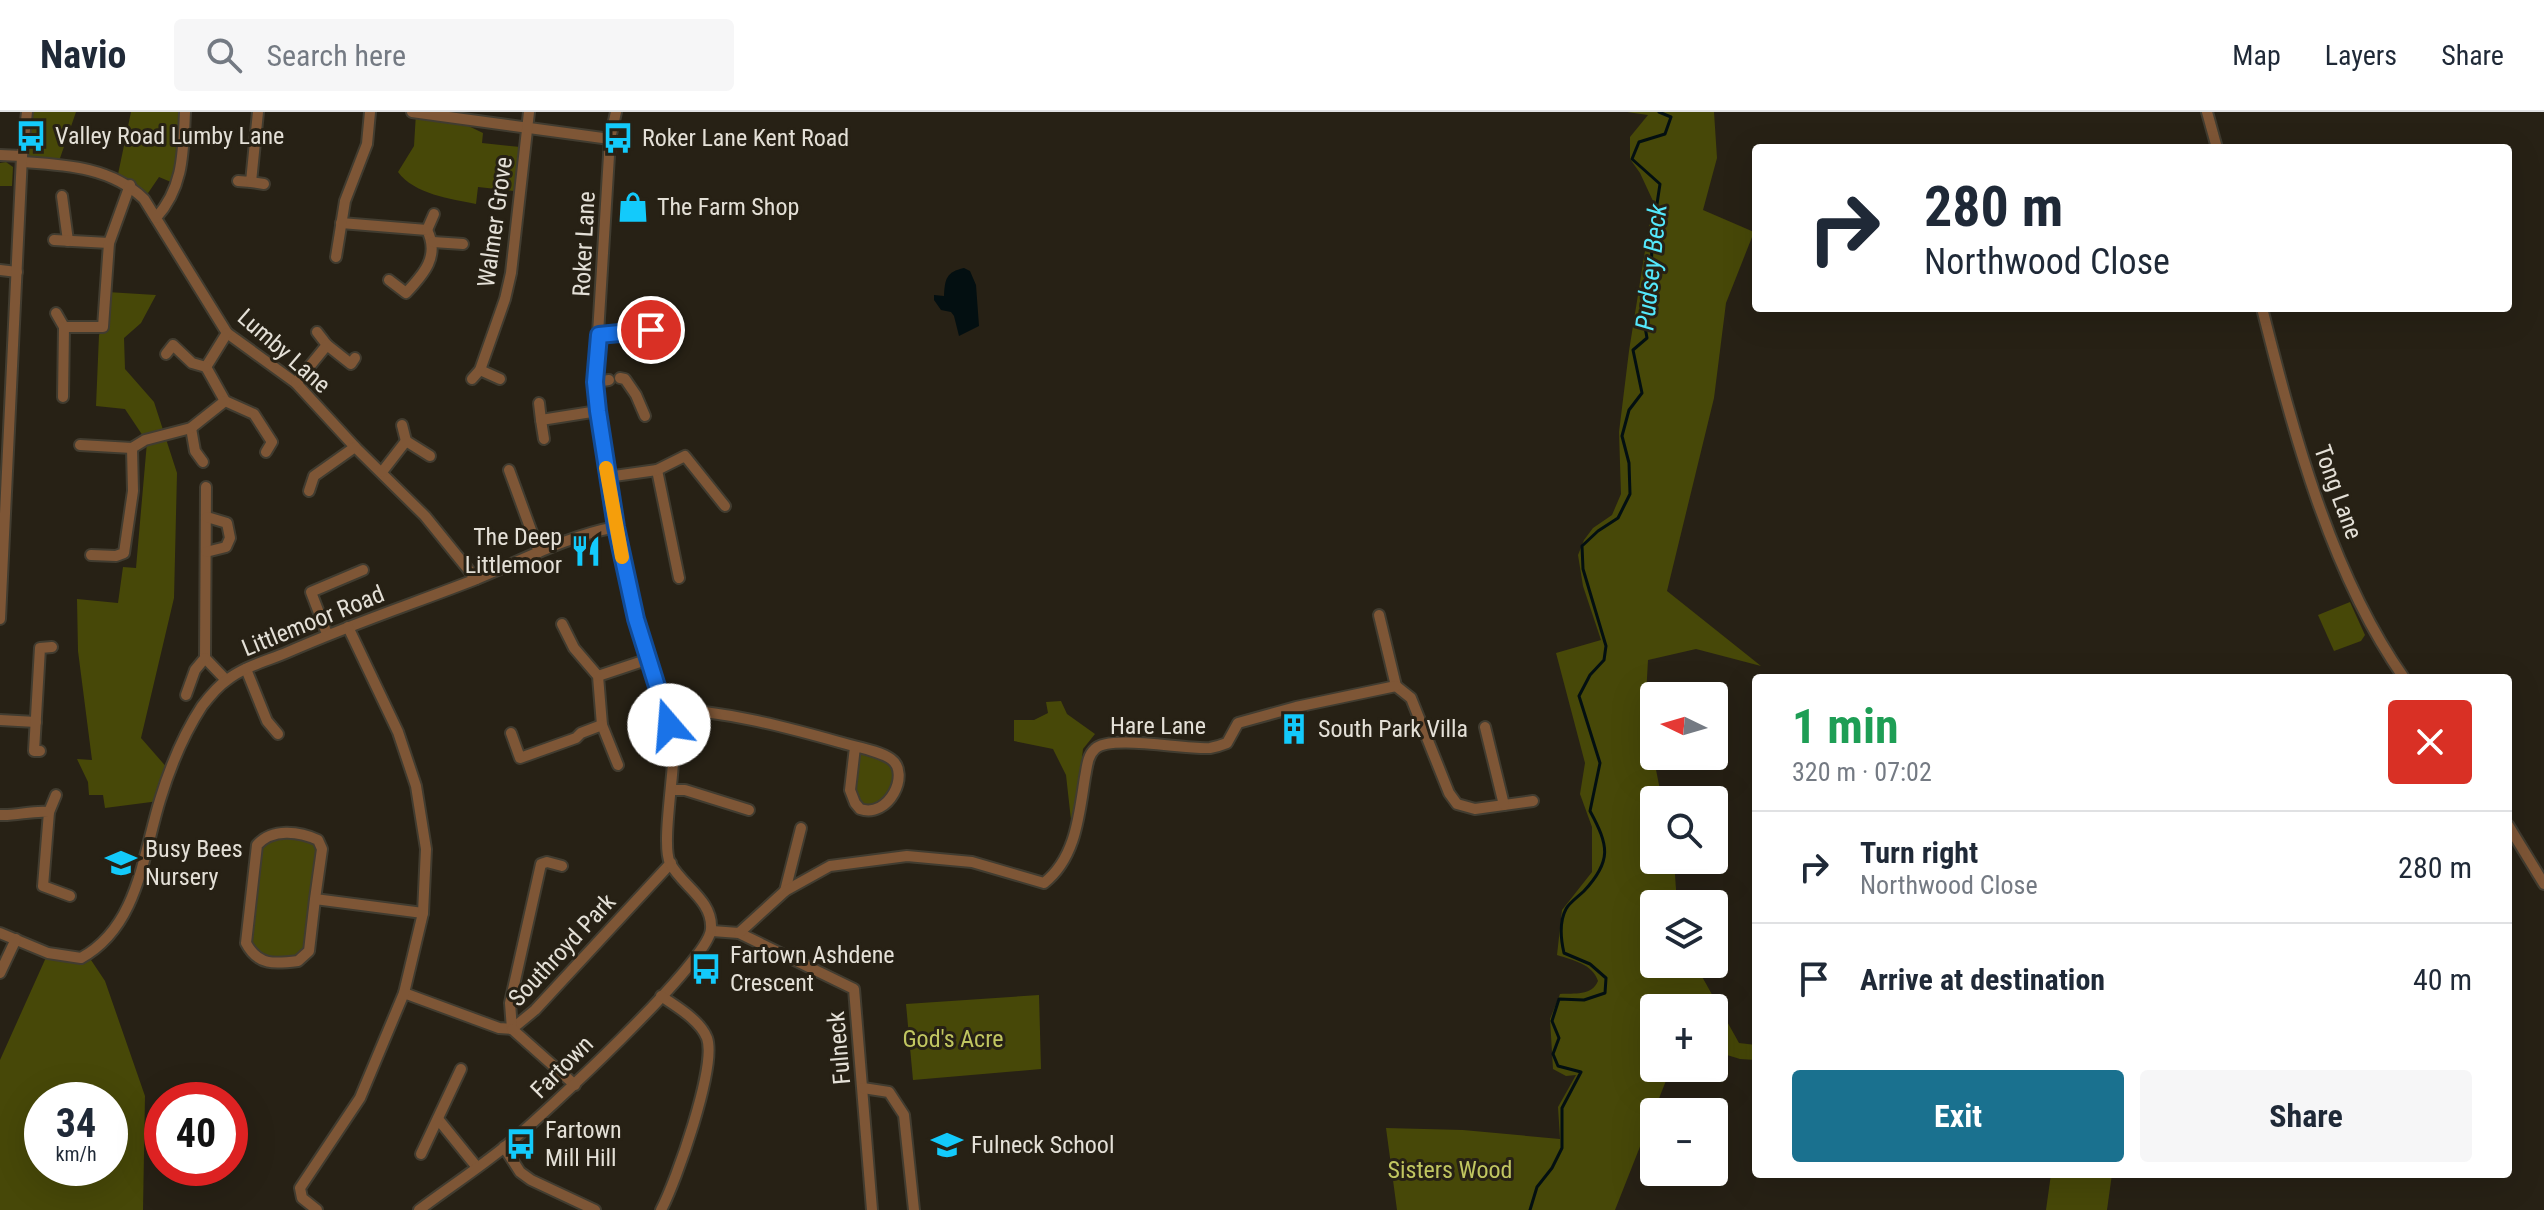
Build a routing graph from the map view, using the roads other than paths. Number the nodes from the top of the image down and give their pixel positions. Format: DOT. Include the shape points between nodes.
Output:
graph roads {
  1 [pos="27,112"];
  2 [pos="185,112"];
  3 [pos="258,112"];
  4 [pos="370,112"];
  5 [pos="412,112"];
  6 [pos="529,112"];
  7 [pos="616,112"];
  8 [pos="2207,112"];
  9 [pos="445,115"];
  10 [pos="528,129"];
  11 [pos="610,139"];
  12 [pos="2216,144"];
  13 [pos="0,155"];
  14 [pos="22,159"];
  15 [pos="238,181"];
  16 [pos="251,182"];
  17 [pos="264,184"];
  18 [pos="130,185"];
  19 [pos="62,196"];
  20 [pos="434,214"];
  21 [pos="156,218"];
  22 [pos="341,223"];
  23 [pos="427,230"];
  24 [pos="54,240"];
  25 [pos="68,241"];
  26 [pos="433,242"];
  27 [pos="109,243"];
  28 [pos="463,244"];
  29 [pos="336,257"];
  30 [pos="0,270"];
  31 [pos="17,272"];
  32 [pos="389,280"];
  33 [pos="2263,312"];
  34 [pos="56,313"];
  35 [pos="64,327"];
  36 [pos="651,330"];
  37 [pos="317,332"];
  38 [pos="227,333"];
  39 [pos="599,335"];
  40 [pos="0,343"];
  41 [pos="13,344"];
  42 [pos="327,345"];
  43 [pos="166,354"];
  44 [pos="355,358"];
  45 [pos="206,367"];
  46 [pos="500,379"];
  47 [pos="595,382"];
  48 [pos="296,383"];
  49 [pos="63,397"];
  50 [pos="225,401"];
  51 [pos="539,403"];
  52 [pos="598,411"];
  53 [pos="645,416"];
  54 [pos="541,420"];
  55 [pos="402,425"];
  56 [pos="191,428"];
  57 [pos="544,439"];
  58 [pos="406,441"];
  59 [pos="274,444"];
  60 [pos="80,445"];
  61 [pos="355,447"];
  62 [pos="132,448"];
  63 [pos="430,456"];
  64 [pos="203,462"];
  65 [pos="509,470"];
  66 [pos="657,470"];
  67 [pos="382,472"];
  68 [pos="607,477"];
  69 [pos="206,487"];
  70 [pos="309,491"];
  71 [pos="725,506"];
  72 [pos="207,517"];
  73 [pos="616,527"];
  74 [pos="2,540"];
  75 [pos="206,552"];
  76 [pos="539,552"];
  77 [pos="91,555"];
  78 [pos="363,570"];
  79 [pos="679,578"];
  80 [pos="476,579"];
  81 [pos="1379,615"];
  82 [pos="0,619"];
  83 [pos="562,624"];
  84 [pos="348,627"];
  85 [pos="327,634"];
  86 [pos="52,647"];
  87 [pos="205,658"];
  88 [pos="649,659"];
  89 [pos="246,669"];
  90 [pos="2401,674"];
  91 [pos="598,676"];
  92 [pos="226,680"];
  93 [pos="1396,686"];
  94 [pos="186,695"];
  95 [pos="665,708"];
  96 [pos="0,720"];
  97 [pos="36,722"];
  98 [pos="602,725"];
  99 [pos="1485,727"];
  100 [pos="511,733"];
  101 [pos="278,734"];
  102 [pos="855,747"];
  103 [pos="40,751"];
  104 [pos="618,765"];
  105 [pos="672,790"];
  106 [pos="56,795"];
  107 [pos="1533,801"];
  108 [pos="1504,805"];
  109 [pos="749,810"];
  110 [pos="49,812"];
  111 [pos="0,815"];
  112 [pos="801,828"];
  113 [pos="2512,832"];
  114 [pos="671,863"];
  115 [pos="562,866"];
  116 [pos="2544,884"];
  117 [pos="785,891"];
  118 [pos="70,896"];
  119 [pos="315,899"];
  120 [pos="423,913"];
  121 [pos="712,931"];
  122 [pos="0,933"];
  123 [pos="739,933"];
  124 [pos="16,939"];
  125 [pos="0,973"];
  126 [pos="404,993"];
  127 [pos="661,996"];
  128 [pos="512,1029"];
  129 [pos="461,1069"];
  130 [pos="575,1085"];
  131 [pos="863,1088"];
  132 [pos="438,1119"];
  133 [pos="504,1147"];
  134 [pos="421,1154"];
  135 [pos="476,1166"];
  136 [pos="317,1210"];
  137 [pos="419,1210"];
  138 [pos="595,1210"];
  139 [pos="661,1210"];
  140 [pos="872,1210"];
  141 [pos="914,1210"];
  1 -- 14 [label="street"];
  2 -- 21 [label="street" via="178,185"];
  3 -- 16 [label="street"];
  4 -- 22 [label="street" via="367,144"];
  5 -- 9 [label="street"];
  6 -- 10 [label="street, Walmer Grove"];
  7 -- 11 [label="street, Roker Lane"];
  8 -- 12 [label="street"];
  9 -- 10 [label="street"];
  10 -- 11 [label="street"];
  10 -- 46 [label="street, Walmer Grove" via="511,273 476,374"];
  11 -- 39 [label="street, Roker Lane"];
  13 -- 14 [label="street"];
  14 -- 18 [label="street" via="105,173"];
  14 -- 31 [label="street"];
  15 -- 16 [label="street"];
  16 -- 17 [label="street"];
  18 -- 21 [label="street, Lumby Lane"];
  18 -- 27 [label="street"];
  19 -- 25 [label="street"];
  20 -- 23 [label="street"];
  21 -- 38 [label="street, Lumby Lane"];
  22 -- 23 [label="street"];
  22 -- 29 [label="street"];
  23 -- 26 [label="street"];
  24 -- 25 [label="street"];
  25 -- 27 [label="street"];
  26 -- 28 [label="street"];
  26 -- 32 [label="street" via="426,272 406,293"];
  27 -- 35 [label="street" via="103,327"];
  30 -- 31 [label="street"];
  31 -- 41 [label="street"];
  33 -- 90 [label="street, Tong Lane" via="2322,513"];
  34 -- 35 [label="street"];
  35 -- 49 [label="street"];
  36 -- 39 [label="street"];
  37 -- 42 [label="street"];
  38 -- 45 [label="street"];
  38 -- 48 [label="street, Lumby Lane"];
  39 -- 47 [label="street, Roker Lane"];
  40 -- 41 [label="street"];
  41 -- 74 [label="street"];
  42 -- 44 [label="street" via="351,364"];
  42 -- 48 [label="street"];
  43 -- 45 [label="street" via="173,345 192,363"];
  45 -- 50 [label="street"];
  47 -- 52 [label="street, Roker Lane"];
  47 -- 53 [label="street" via="625,379"];
  48 -- 61 [label="street, Lumby Lane"];
  50 -- 56 [label="street"];
  50 -- 59 [label="street" via="254,414"];
  51 -- 54 [label="street"];
  52 -- 54 [label="street"];
  52 -- 68 [label="street, Roker Lane"];
  54 -- 57 [label="street"];
  55 -- 58 [label="street"];
  56 -- 62 [label="street"];
  56 -- 64 [label="street"];
  58 -- 63 [label="street"];
  58 -- 67 [label="street"];
  60 -- 62 [label="street"];
  61 -- 67 [label="street, Lumby Lane"];
  61 -- 70 [label="street" via="314,476"];
  62 -- 77 [label="street" via="133,491 124,553"];
  65 -- 76 [label="street"];
  66 -- 68 [label="street"];
  66 -- 71 [label="street" via="685,456"];
  66 -- 79 [label="street"];
  67 -- 80 [label="street, Lumby Lane"];
  68 -- 73 [label="street, Roker Lane"];
  69 -- 72 [label="street"];
  72 -- 75 [label="street"];
  72 -- 75 [label="street" via="227,523 230,538 226,547"];
  73 -- 76 [label="street, Littlemoor Road"];
  73 -- 88 [label="street, Roker Lane"];
  74 -- 82 [label="street"];
  75 -- 87 [label="street"];
  76 -- 80 [label="street, Littlemoor Road"];
  78 -- 85 [label="street" via="311,592"];
  80 -- 84 [label="street, Littlemoor Road"];
  81 -- 93 [label="street"];
  83 -- 91 [label="street"];
  84 -- 85 [label="street, Littlemoor Road"];
  84 -- 120 [label="street" via="398,732 416,786 426,849"];
  85 -- 89 [label="street, Littlemoor Road"];
  86 -- 97 [label="street" via="40,648"];
  87 -- 92 [label="street"];
  87 -- 94 [label="street"];
  88 -- 91 [label="street"];
  88 -- 95 [label="street, Roker Lane"];
  89 -- 92 [label="street, Littlemoor Road"];
  89 -- 101 [label="street" via="267,721"];
  91 -- 98 [label="street"];
  92 -- 124 [label="street, Littlemoor Road" via="204,704 180,745 120,922 81,958 48,953"];
  93 -- 108 [label="street" via="1411,698 1457,804 1475,809"];
  93 -- 117 [label="street, Hare Lane" via="1238,723 1227,743 1212,748 1119,743 1095,748 1088,759 1070,848 1044,883 972,862 907,856 830,866"];
  95 -- 102 [label="street" via="743,716"];
  95 -- 105 [label="street, Roker Lane" via="674,742"];
  96 -- 97 [label="street"];
  97 -- 103 [label="street" via="34,751"];
  98 -- 100 [label="street" via="522,763"];
  98 -- 104 [label="street"];
  99 -- 108 [label="street"];
  102 -- 102 [label="street" via="889,757 898,766 890,800 873,812 860,809 852,797"];
  105 -- 109 [label="street"];
  105 -- 114 [label="street, Roker Lane" via="666,846"];
  106 -- 110 [label="street"];
  107 -- 108 [label="street"];
  110 -- 111 [label="street"];
  110 -- 118 [label="street" via="43,886"];
  112 -- 117 [label="street"];
  113 -- 116 [label="street"];
  114 -- 121 [label="street" via="701,900"];
  114 -- 128 [label="street, Southroyd Park"];
  115 -- 128 [label="street, Southroyd Park" via="541,864 510,1003"];
  117 -- 123 [label="street, Hare Lane"];
  119 -- 119 [label="street" via="309,951 298,961 264,961 252,954 246,943 257,845 263,838 272,833 307,834 318,840 322,849"];
  119 -- 120 [label="street"];
  120 -- 126 [label="street"];
  121 -- 123 [label="street, Fulneck"];
  121 -- 127 [label="street, Fartown" via="700,954"];
  122 -- 124 [label="street, Littlemoor Road"];
  123 -- 131 [label="street, Fulneck" via="854,989"];
  124 -- 125 [label="street"];
  126 -- 128 [label="street"];
  126 -- 136 [label="street" via="360,1098 300,1188 302,1198"];
  127 -- 130 [label="street, Fartown"];
  127 -- 139 [label="street" via="706,1035 709,1060 684,1158"];
  128 -- 130 [label="street"];
  129 -- 132 [label="street"];
  130 -- 133 [label="street, Fartown"];
  131 -- 140 [label="street, Fulneck"];
  131 -- 141 [label="street" via="889,1092 904,1115"];
  132 -- 134 [label="street"];
  132 -- 135 [label="street"];
  133 -- 135 [label="street, Fartown"];
  133 -- 138 [label="street" via="531,1180"];
  135 -- 137 [label="street, Fartown"];
}
